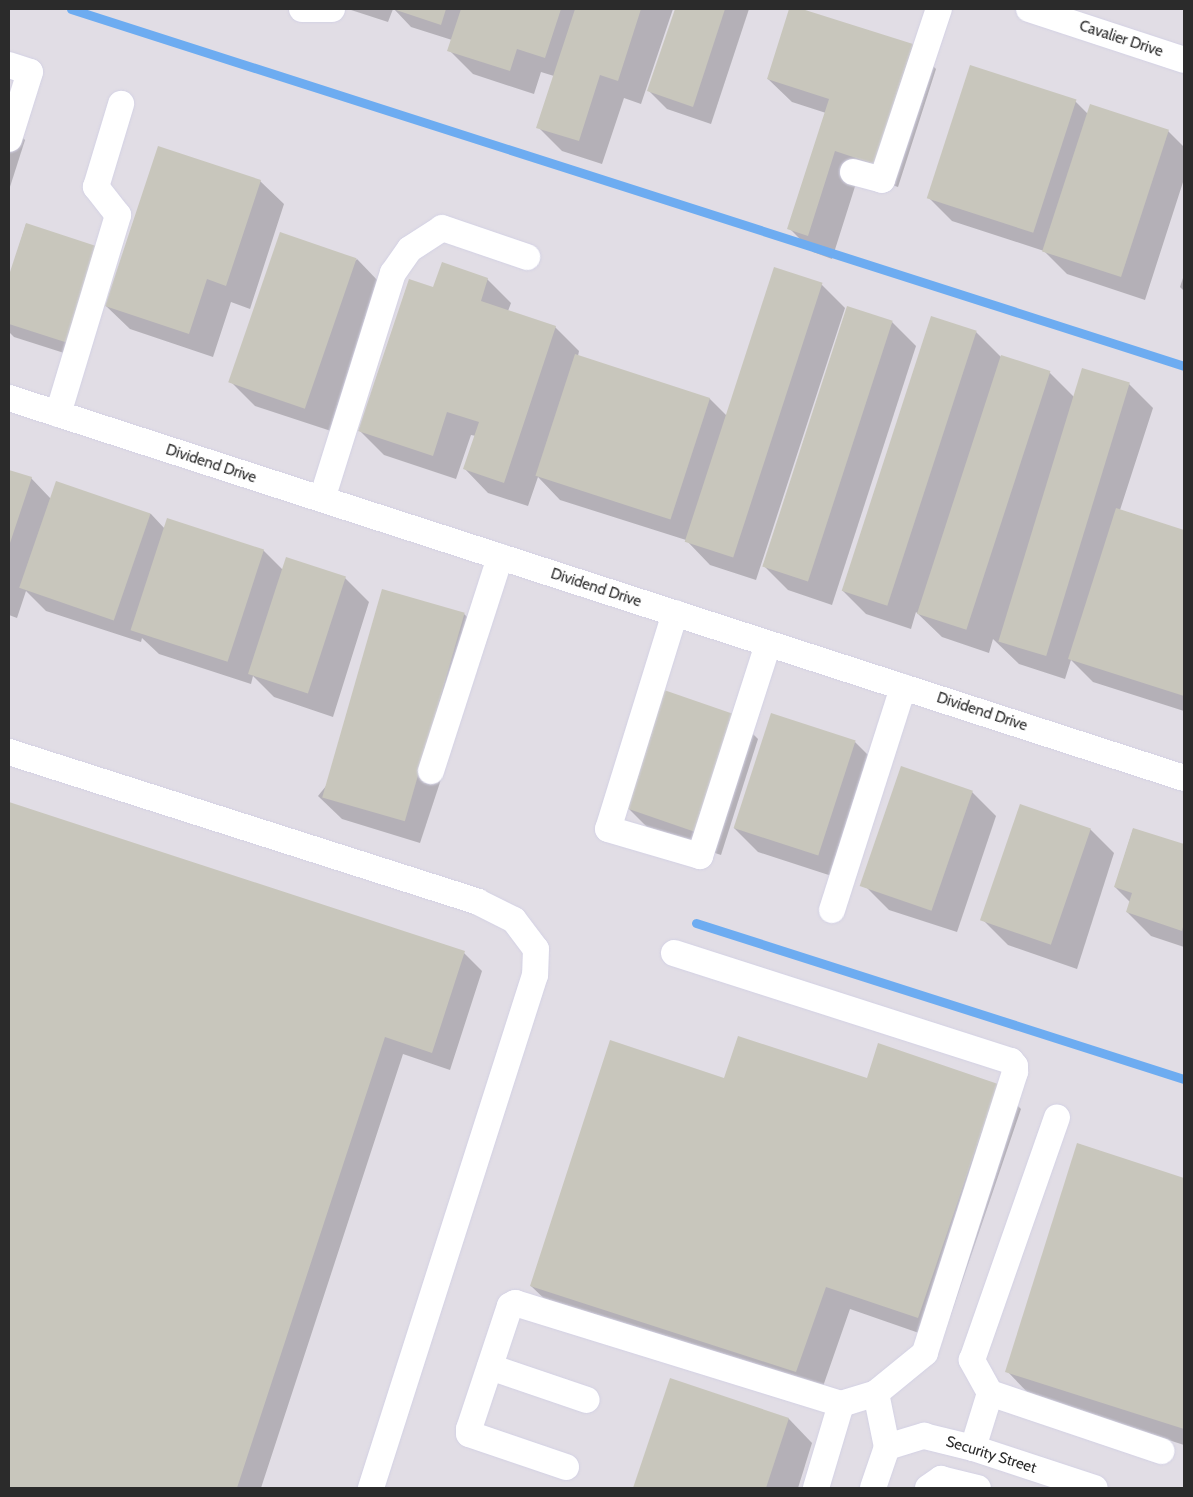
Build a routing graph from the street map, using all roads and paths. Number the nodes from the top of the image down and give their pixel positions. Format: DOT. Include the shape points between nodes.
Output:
graph roads {
  1 [pos="302,9"];
  2 [pos="332,9"];
  3 [pos="939,9"];
  4 [pos="1029,9"];
  5 [pos="1184,60"];
  6 [pos="9,65"];
  7 [pos="120,104"];
  8 [pos="9,139"];
  9 [pos="853,172"];
  10 [pos="527,257"];
  11 [pos="9,398"];
  12 [pos="58,414"];
  13 [pos="322,499"];
  14 [pos="500,557"];
  15 [pos="675,613"];
  16 [pos="768,644"];
  17 [pos="903,687"];
  18 [pos="9,752"];
  19 [pos="431,771"];
  20 [pos="1184,778"];
  21 [pos="832,910"];
  22 [pos="674,953"];
  23 [pos="1058,1117"];
  24 [pos="490,1366"];
  25 [pos="876,1393"];
  26 [pos="990,1393"];
  27 [pos="587,1400"];
  28 [pos="841,1404"];
  29 [pos="887,1447"];
  30 [pos="973,1448"];
  31 [pos="1161,1451"];
  32 [pos="1006,1459"];
  33 [pos="566,1467"];
  34 [pos="371,1488"];
  35 [pos="816,1488"];
  36 [pos="873,1488"];
  37 [pos="928,1488"];
  38 [pos="978,1488"];
  39 [pos="985,1488"];
  40 [pos="1095,1488"];
  1 -- 2 [label="street"];
  3 -- 9 [label="street" via="882,180"];
  4 -- 5 [label="street, Cavalier Drive"];
  6 -- 8 [label="street" via="30,72"];
  7 -- 12 [label="street" via="96,187 118,215"];
  10 -- 13 [label="street" via="442,228 410,248 394,273"];
  11 -- 12 [label="street, Dividend Drive"];
  12 -- 13 [label="street, Dividend Drive"];
  13 -- 14 [label="street, Dividend Drive"];
  14 -- 15 [label="street, Dividend Drive"];
  14 -- 19 [label="street"];
  15 -- 16 [label="street, Dividend Drive"];
  15 -- 16 [label="street" via="608,829 700,856"];
  16 -- 17 [label="street, Dividend Drive"];
  17 -- 20 [label="street, Dividend Drive"];
  17 -- 21 [label="street"];
  18 -- 34 [label="street" via="478,902 514,920 536,949 536,975"];
  22 -- 25 [label="street" via="1011,1061 1015,1066 925,1353"];
  23 -- 26 [label="street" via="972,1360"];
  24 -- 27 [label="street"];
  24 -- 28 [label="street" via="510,1306 520,1302"];
  24 -- 33 [label="street" via="469,1434"];
  25 -- 28 [label="street"];
  25 -- 29 [label="street"];
  26 -- 30 [label="street"];
  26 -- 31 [label="street"];
  28 -- 35 [label="street"];
  29 -- 30 [label="street, Security Street" via="924,1436"];
  29 -- 36 [label="street"];
  30 -- 32 [label="street, Security Street"];
  32 -- 39 [label="street"];
  32 -- 40 [label="street, Security Street"];
  37 -- 38 [label="street" via="942,1479"];
}
